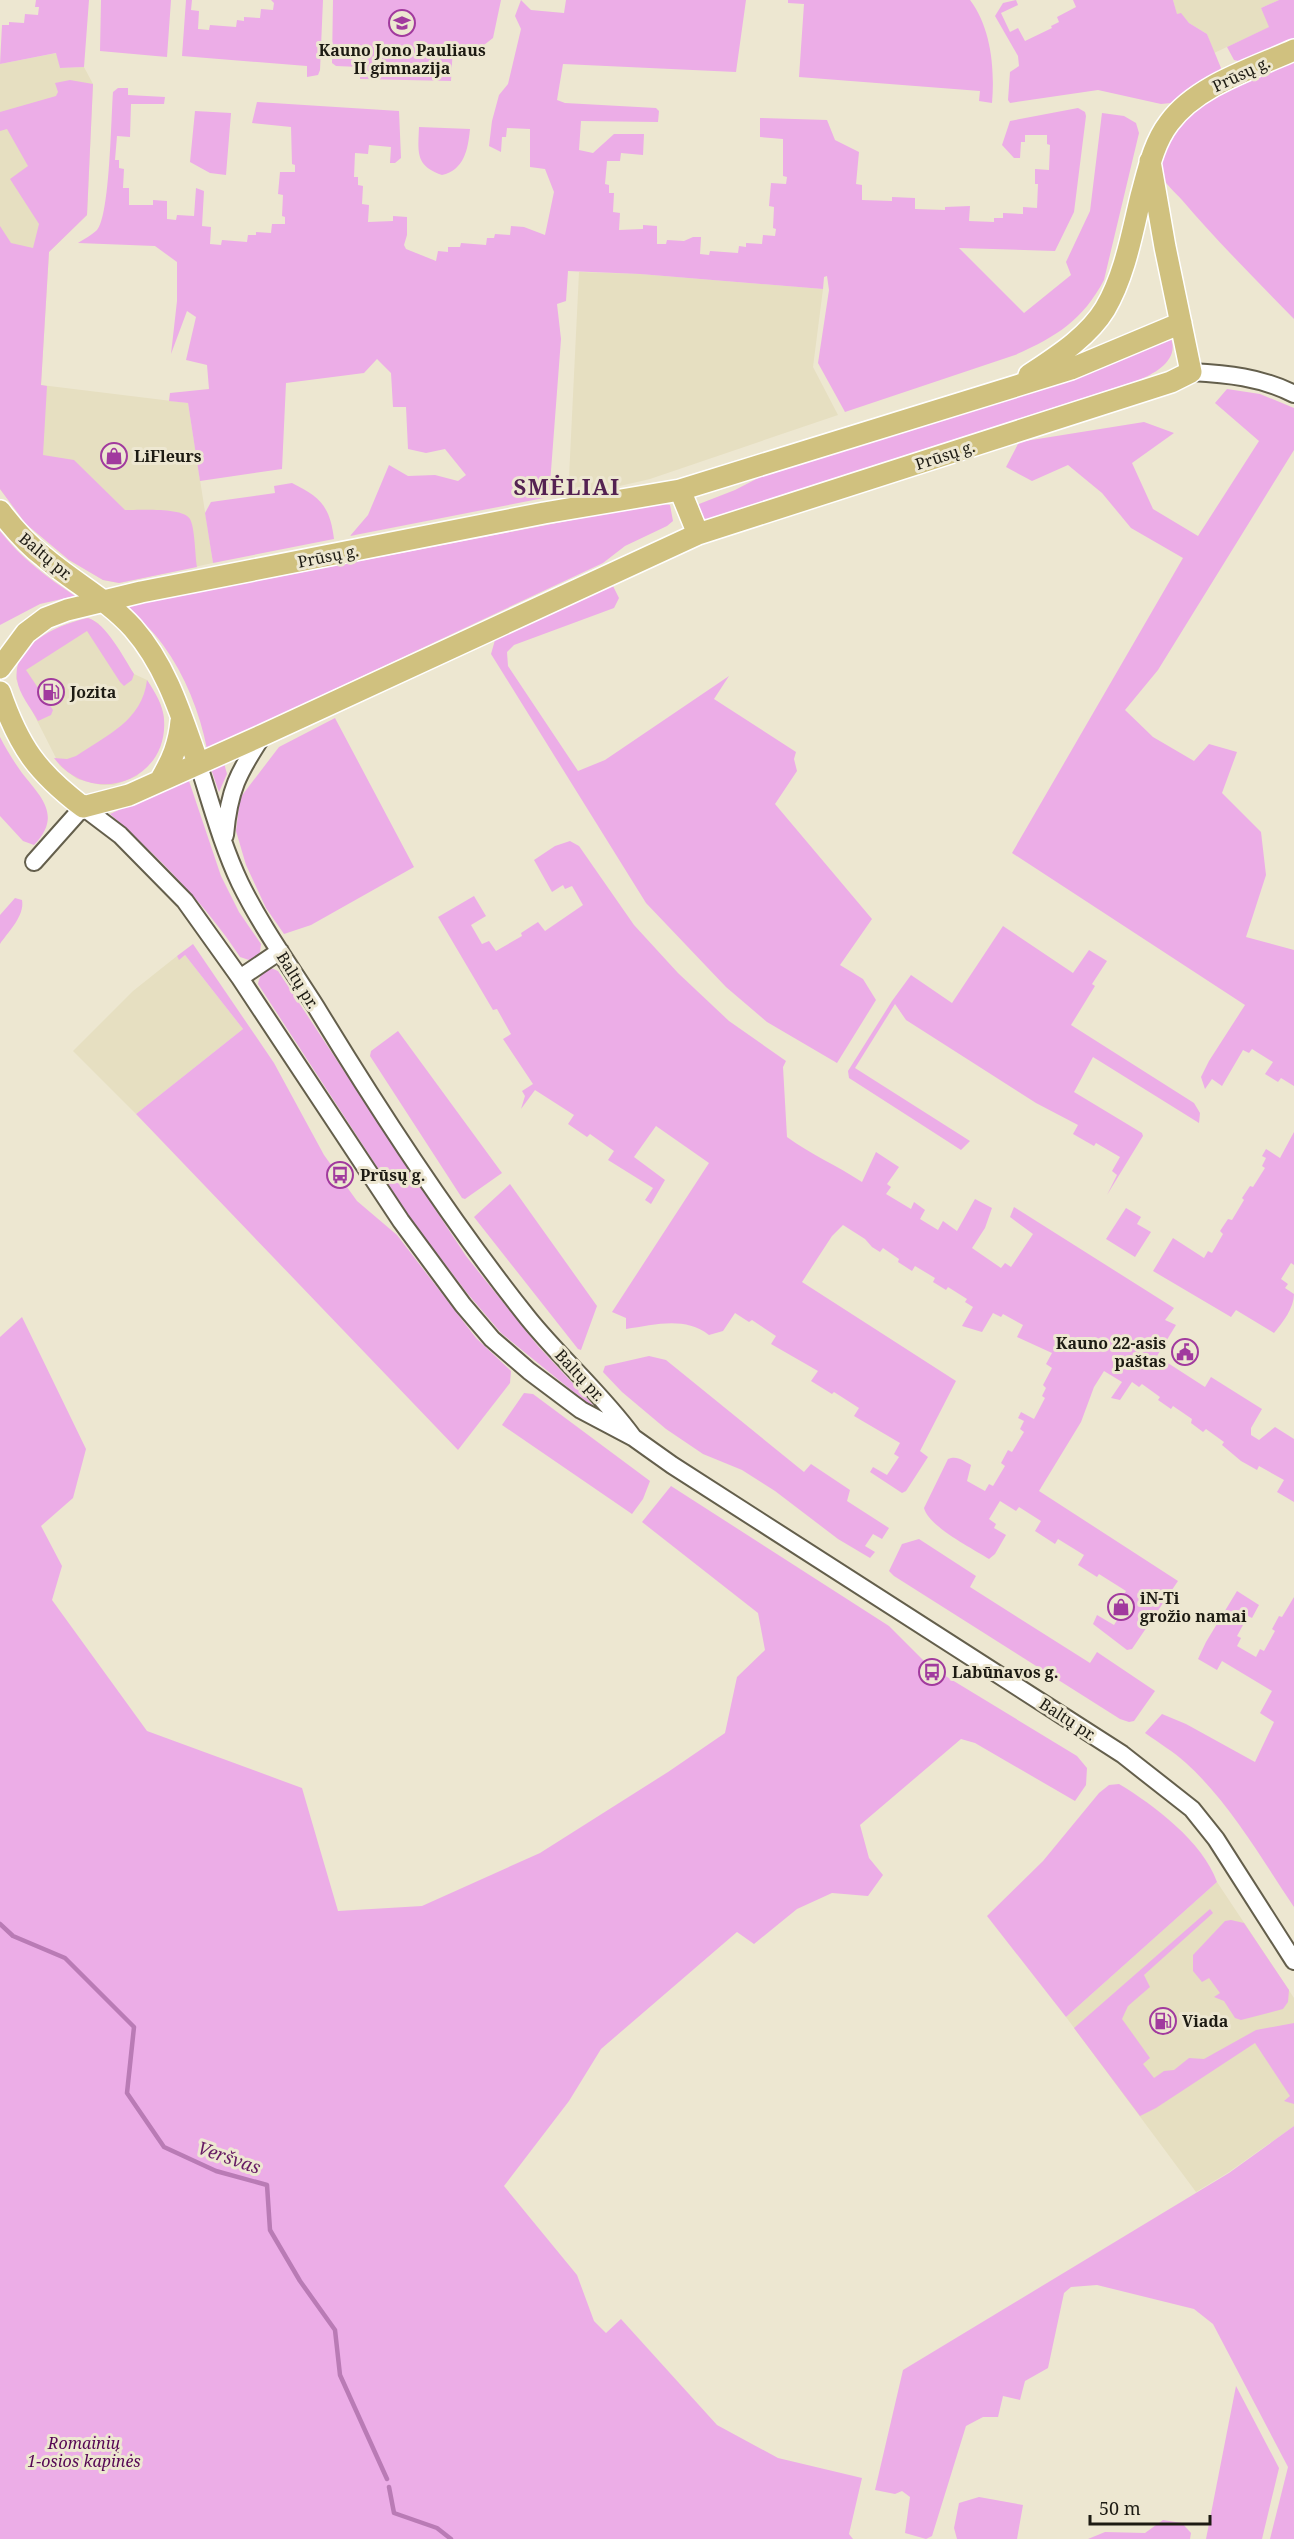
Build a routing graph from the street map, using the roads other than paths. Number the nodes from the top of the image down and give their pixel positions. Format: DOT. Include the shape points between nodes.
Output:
graph roads {
  1 [pos="1294,50"];
  2 [pos="1150,161"];
  3 [pos="1181,323"];
  4 [pos="1191,372"];
  5 [pos="1014,385"];
  6 [pos="1294,394"];
  7 [pos="680,490"];
  8 [pos="0,511"];
  9 [pos="698,534"];
  10 [pos="102,601"];
  11 [pos="0,668"];
  12 [pos="0,693"];
  13 [pos="182,717"];
  14 [pos="263,735"];
  15 [pos="198,763"];
  16 [pos="161,779"];
  17 [pos="83,807"];
  18 [pos="224,845"];
  19 [pos="34,862"];
  20 [pos="280,951"];
  21 [pos="240,978"];
  22 [pos="634,1438"];
  23 [pos="1294,1961"];
  1 -- 2 [label="main road, Prūsų g." via="1205,91 1185,106 1168,123"];
  2 -- 3 [label="main road"];
  2 -- 5 [label="main road, Prūsų g." via="1123,265 1105,309 1086,332 1055,358"];
  3 -- 4 [label="main road"];
  3 -- 5 [label="main road, Prūsų g." via="1071,369"];
  4 -- 6 [label="street, Prūsų g." via="1238,375"];
  4 -- 9 [label="main road, Prūsų g." via="1171,382"];
  5 -- 7 [label="main road, Prūsų g."];
  7 -- 9 [label="main road"];
  7 -- 10 [label="main road, Prūsų g." via="544,513"];
  8 -- 10 [label="main road, Baltų pr." via="44,557"];
  9 -- 14 [label="main road, Prūsų g."];
  10 -- 11 [label="main road, Prūsų g." via="46,618 26,633"];
  10 -- 13 [label="main road, Baltų pr." via="148,647 168,680"];
  12 -- 17 [label="main road, Baltų pr." via="16,735 32,760 55,786"];
  13 -- 15 [label="main road, Baltų pr."];
  13 -- 16 [label="main road" via="179,742"];
  14 -- 15 [label="main road, Prūsų g."];
  14 -- 18 [label="street" via="237,778 227,810"];
  15 -- 16 [label="main road, Prūsų g."];
  15 -- 18 [label="street, Baltų pr."];
  16 -- 17 [label="main road, Prūsų g." via="129,795"];
  17 -- 19 [label="street"];
  17 -- 21 [label="street, Baltų pr." via="120,835 166,880"];
  18 -- 20 [label="street, Baltų pr." via="240,884"];
  20 -- 21 [label="street"];
  20 -- 22 [label="street, Baltų pr." via="459,1227 539,1331 616,1413"];
  21 -- 22 [label="street, Baltų pr." via="401,1221 492,1339 581,1410"];
  22 -- 23 [label="street, Baltų pr." via="1122,1754 1176,1794 1216,1839"];
}
